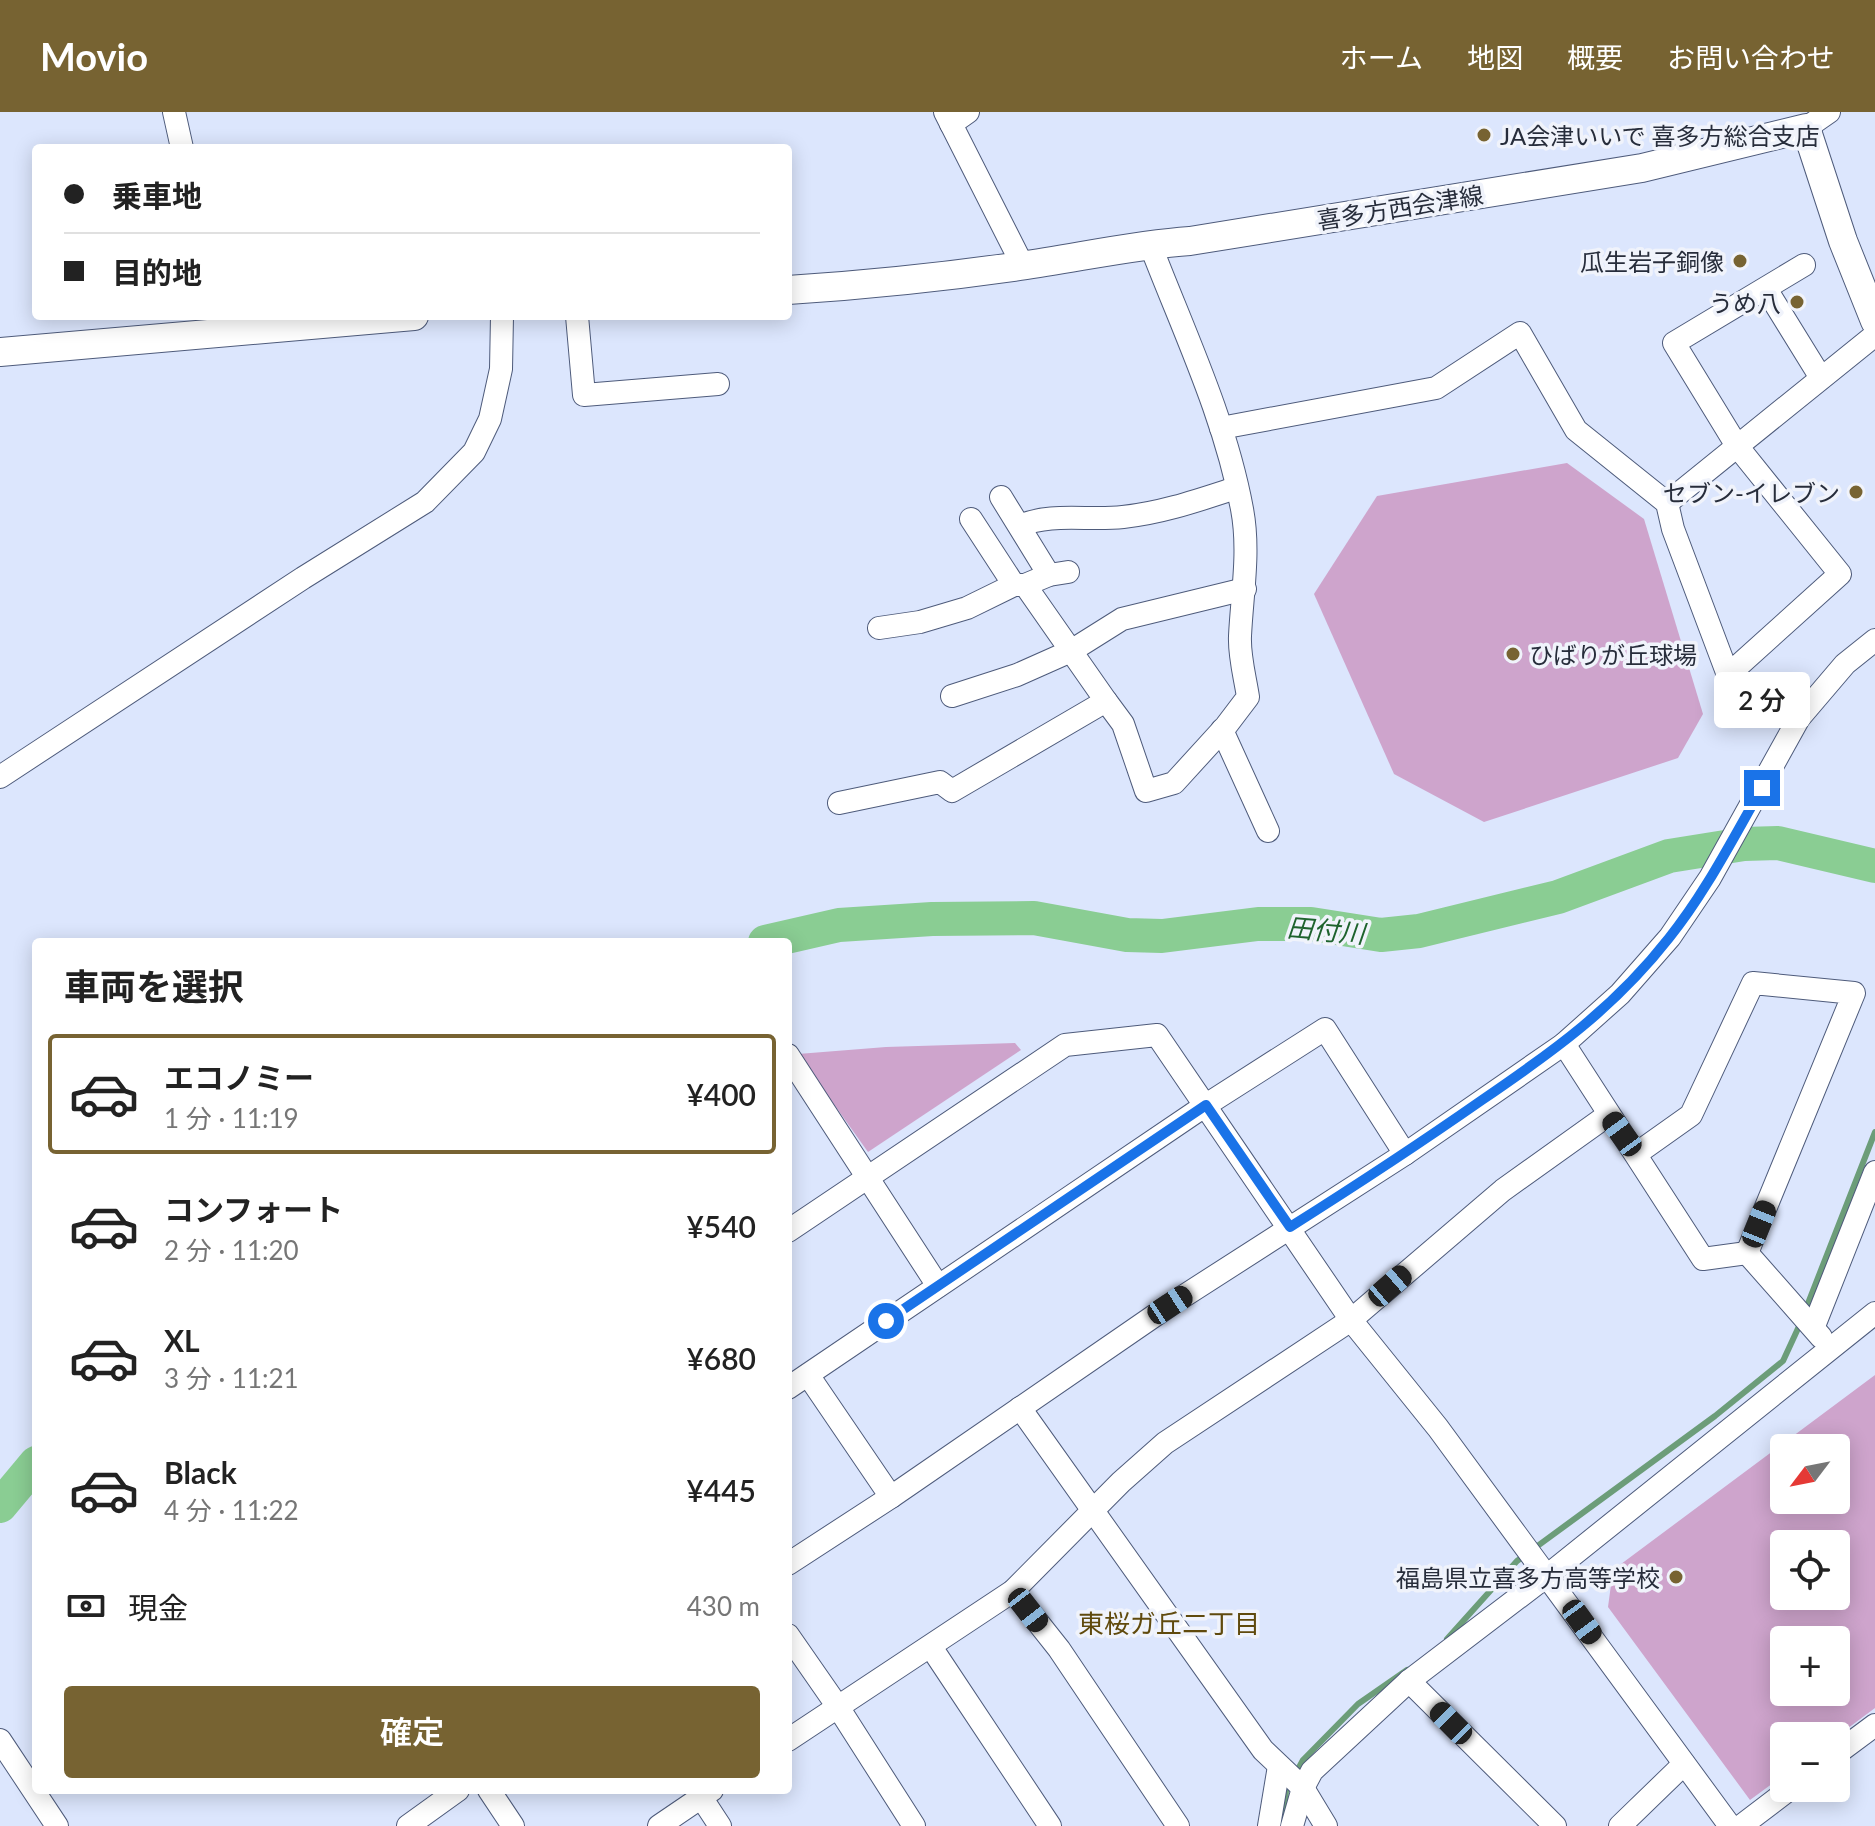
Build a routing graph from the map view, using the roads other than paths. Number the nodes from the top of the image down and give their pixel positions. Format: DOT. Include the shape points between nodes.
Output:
graph roads {
  1 [pos="174,112"];
  2 [pos="1829,112"];
  3 [pos="955,116"];
  4 [pos="1806,120"];
  5 [pos="181,144"];
  6 [pos="1150,244"];
  7 [pos="1804,265"];
  8 [pos="1023,266"];
  9 [pos="1766,289"];
  10 [pos="792,290"];
  11 [pos="317,320"];
  12 [pos="502,320"];
  13 [pos="577,320"];
  14 [pos="1875,322"];
  15 [pos="220,324"];
  16 [pos="0,352"];
  17 [pos="1821,378"];
  18 [pos="718,384"];
  19 [pos="1221,428"];
  20 [pos="1737,446"];
  21 [pos="1236,488"];
  22 [pos="1001,497"];
  23 [pos="1667,503"];
  24 [pos="971,519"];
  25 [pos="1020,526"];
  26 [pos="1020,585"];
  27 [pos="1245,589"];
  28 [pos="879,628"];
  29 [pos="1875,640"];
  30 [pos="1071,651"];
  31 [pos="952,696"];
  32 [pos="1106,701"];
  33 [pos="1222,730"];
  34 [pos="0,777"];
  35 [pos="839,803"];
  36 [pos="1268,831"];
  37 [pos="1564,1044"];
  38 [pos="792,1061"];
  39 [pos="1206,1105"];
  40 [pos="1608,1115"];
  41 [pos="1405,1154"];
  42 [pos="1636,1154"];
  43 [pos="1875,1172"];
  44 [pos="867,1178"];
  45 [pos="1290,1227"];
  46 [pos="792,1228"];
  47 [pos="1747,1253"];
  48 [pos="938,1286"];
  49 [pos="1875,1313"];
  50 [pos="1351,1320"];
  51 [pos="1814,1326"];
  52 [pos="1829,1349"];
  53 [pos="808,1375"];
  54 [pos="792,1385"];
  55 [pos="1020,1408"];
  56 [pos="891,1497"];
  57 [pos="1093,1510"];
  58 [pos="792,1561"];
  59 [pos="1548,1575"];
  60 [pos="1013,1591"];
  61 [pos="792,1641"];
  62 [pos="931,1647"];
  63 [pos="1409,1681"];
  64 [pos="838,1707"];
  65 [pos="1875,1725"];
  66 [pos="792,1737"];
  67 [pos="0,1740"];
  68 [pos="1850,1744"];
  69 [pos="1684,1764"];
  70 [pos="1279,1766"];
  71 [pos="32,1788"];
  72 [pos="1303,1788"];
  73 [pos="36,1794"];
  74 [pos="452,1794"];
  75 [pos="492,1794"];
  76 [pos="707,1794"];
  77 [pos="1773,1802"];
  78 [pos="57,1826"];
  79 [pos="408,1826"];
  80 [pos="513,1826"];
  81 [pos="659,1826"];
  82 [pos="720,1826"];
  83 [pos="914,1826"];
  84 [pos="1050,1826"];
  85 [pos="1178,1826"];
  86 [pos="1269,1826"];
  87 [pos="1292,1826"];
  88 [pos="1326,1826"];
  89 [pos="1555,1826"];
  90 [pos="1620,1826"];
  91 [pos="1730,1826"];
  92 [pos="1741,1826"];
  1 -- 5 [label="street"];
  2 -- 4 [label="street"];
  3 -- 8 [label="street"];
  4 -- 6 [label="main road, 喜多方西会津線" via="1642,168"];
  4 -- 14 [label="main road" via="1843,241"];
  6 -- 8 [label="main road, 喜多方西会津線"];
  6 -- 19 [label="street"];
  7 -- 9 [label="street"];
  8 -- 10 [label="main road, 喜多方西会津線"];
  9 -- 17 [label="street"];
  9 -- 20 [label="street" via="1674,343"];
  11 -- 15 [label="main road"];
  12 -- 34 [label="street" via="501,369 490,419 474,452 425,502"];
  13 -- 18 [label="street" via="584,395"];
  14 -- 17 [label="street"];
  15 -- 16 [label="main road"];
  17 -- 20 [label="street"];
  19 -- 21 [label="street"];
  19 -- 23 [label="street" via="1436,388 1520,333 1576,430"];
  20 -- 23 [label="street"];
  20 -- 23 [label="street" via="1840,574 1728,675"];
  21 -- 25 [label="street" via="1160,512 1035,519"];
  21 -- 27 [label="street" via="1245,539"];
  22 -- 25 [label="street"];
  24 -- 26 [label="street"];
  25 -- 26 [label="street" via="1058,574"];
  26 -- 28 [label="street" via="967,608"];
  26 -- 30 [label="street"];
  27 -- 30 [label="street" via="1122,619"];
  27 -- 33 [label="street" via="1239,640 1248,697"];
  29 -- 37 [label="street" via="1845,664 1799,718 1710,878 1670,937 1620,994"];
  30 -- 31 [label="street"];
  30 -- 32 [label="street"];
  32 -- 33 [label="street" via="1123,724 1146,791 1174,783"];
  32 -- 35 [label="street" via="952,791 940,782"];
  33 -- 36 [label="street"];
  37 -- 40 [label="street"];
  37 -- 41 [label="street"];
  38 -- 44 [label="street"];
  39 -- 41 [label="street" via="1325,1029"];
  39 -- 44 [label="street" via="1157,1035 1065,1045"];
  39 -- 45 [label="street"];
  39 -- 48 [label="street"];
  40 -- 42 [label="street"];
  40 -- 50 [label="street" via="1503,1190"];
  41 -- 45 [label="street"];
  42 -- 47 [label="street" via="1703,1259"];
  42 -- 47 [label="street" via="1691,1115 1753,983 1854,993"];
  43 -- 51 [label="street"];
  44 -- 46 [label="street"];
  44 -- 48 [label="street"];
  45 -- 50 [label="street"];
  45 -- 55 [label="street"];
  47 -- 51 [label="street"];
  48 -- 53 [label="street"];
  49 -- 52 [label="street"];
  50 -- 57 [label="street" via="1165,1443"];
  50 -- 59 [label="street"];
  51 -- 52 [label="street"];
  52 -- 59 [label="street"];
  53 -- 54 [label="street"];
  53 -- 56 [label="street"];
  55 -- 56 [label="street"];
  55 -- 57 [label="street"];
  56 -- 58 [label="street"];
  57 -- 60 [label="street"];
  57 -- 70 [label="street"];
  59 -- 63 [label="street"];
  59 -- 69 [label="street"];
  60 -- 62 [label="street"];
  60 -- 85 [label="street" via="1059,1649"];
  61 -- 64 [label="street"];
  62 -- 64 [label="street"];
  62 -- 84 [label="street"];
  63 -- 72 [label="street" via="1312,1771"];
  63 -- 89 [label="street"];
  64 -- 66 [label="street"];
  64 -- 83 [label="street"];
  65 -- 68 [label="street"];
  67 -- 71 [label="street"];
  69 -- 90 [label="street"];
  69 -- 91 [label="street"];
  70 -- 72 [label="street"];
  70 -- 86 [label="street"];
  72 -- 87 [label="street"];
  72 -- 88 [label="street"];
  73 -- 78 [label="street"];
  74 -- 79 [label="street"];
  75 -- 80 [label="street"];
  76 -- 81 [label="street"];
  76 -- 82 [label="street"];
  77 -- 92 [label="street"];
}
